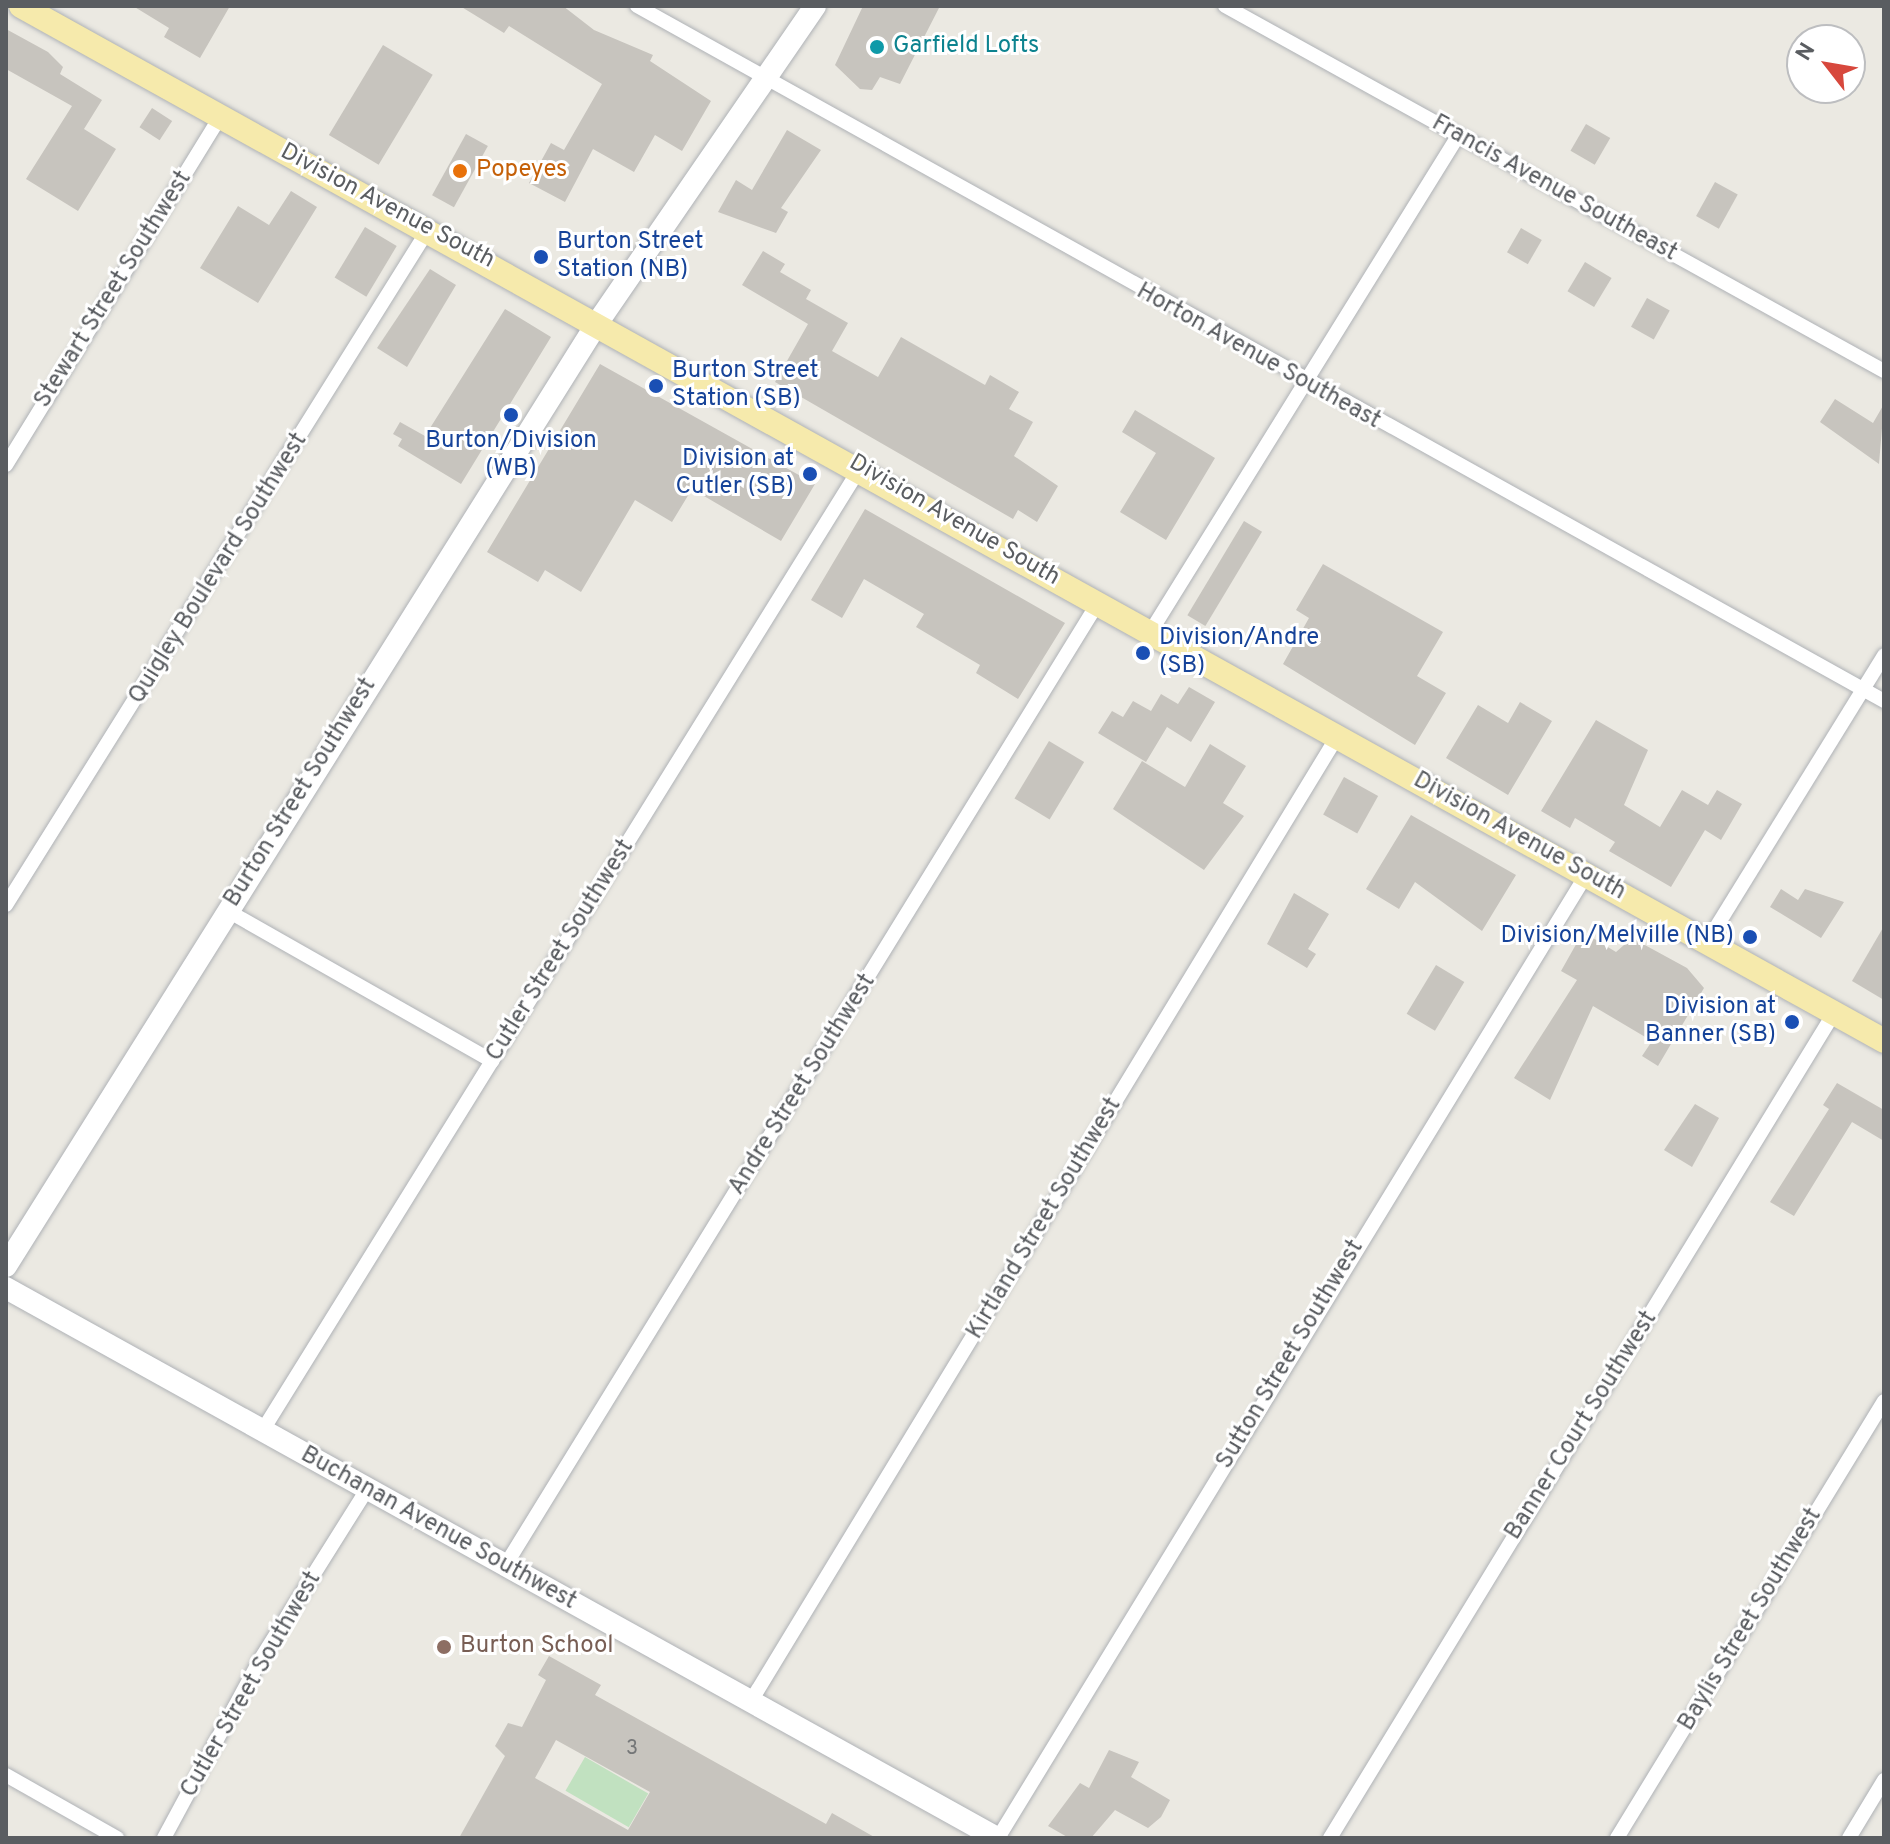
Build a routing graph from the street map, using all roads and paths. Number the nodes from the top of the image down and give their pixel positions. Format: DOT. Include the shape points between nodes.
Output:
graph roads {
  1 [pos="21,6"];
  2 [pos="637,6"];
  3 [pos="815,6"];
  4 [pos="1225,6"];
  5 [pos="770,79"];
  6 [pos="221,115"];
  7 [pos="1458,136"];
  8 [pos="428,230"];
  9 [pos="598,322"];
  10 [pos="1884,371"];
  11 [pos="1301,382"];
  12 [pos="6,465"];
  13 [pos="860,468"];
  14 [pos="1098,603"];
  15 [pos="1151,631"];
  16 [pos="1884,655"];
  17 [pos="1863,689"];
  18 [pos="1884,701"];
  19 [pos="1337,737"];
  20 [pos="1586,875"];
  21 [pos="6,905"];
  22 [pos="228,911"];
  23 [pos="1707,942"];
  24 [pos="1834,1013"];
  25 [pos="1884,1041"];
  26 [pos="492,1061"];
  27 [pos="6,1266"];
  28 [pos="6,1288"];
  29 [pos="1884,1401"];
  30 [pos="261,1433"];
  31 [pos="366,1491"];
  32 [pos="505,1566"];
  33 [pos="751,1701"];
  34 [pos="6,1775"];
  35 [pos="1884,1780"];
  36 [pos="117,1838"];
  37 [pos="164,1838"];
  38 [pos="998,1838"];
  39 [pos="1330,1838"];
  40 [pos="1617,1838"];
  41 [pos="1849,1838"];
  1 -- 6 [label="main road, Division Avenue South"];
  2 -- 5 [label="street, Horton Avenue Southeast"];
  3 -- 5 [label="main road, Burton Street Southwest"];
  4 -- 7 [label="street, Francis Avenue Southeast"];
  5 -- 9 [label="main road, Burton Street Southwest"];
  5 -- 11 [label="street, Horton Avenue Southeast"];
  6 -- 8 [label="main road, Division Avenue South"];
  6 -- 12 [label="street, Stewart Street Southwest"];
  7 -- 10 [label="street, Francis Avenue Southeast"];
  7 -- 11 [label="street"];
  8 -- 9 [label="main road, Division Avenue South"];
  8 -- 21 [label="street, Quigley Boulevard Southwest"];
  9 -- 13 [label="main road, Division Avenue South"];
  9 -- 22 [label="main road, Burton Street Southwest"];
  11 -- 15 [label="street"];
  11 -- 17 [label="street, Horton Avenue Southeast"];
  13 -- 14 [label="main road, Division Avenue South"];
  13 -- 26 [label="street, Cutler Street Southwest"];
  14 -- 15 [label="main road, Division Avenue South"];
  14 -- 32 [label="street, Andre Street Southwest"];
  15 -- 19 [label="main road, Division Avenue South"];
  16 -- 17 [label="street"];
  17 -- 18 [label="street, Horton Avenue Southeast"];
  17 -- 23 [label="street"];
  19 -- 20 [label="main road, Division Avenue South"];
  19 -- 33 [label="street, Kirtland Street Southwest"];
  20 -- 23 [label="main road, Division Avenue South"];
  20 -- 38 [label="street, Sutton Street Southwest"];
  22 -- 26 [label="street"];
  22 -- 27 [label="main road, Burton Street Southwest"];
  23 -- 24 [label="main road, Division Avenue South"];
  24 -- 25 [label="main road, Division Avenue South"];
  24 -- 39 [label="street, Banner Court Southwest"];
  26 -- 30 [label="street, Cutler Street Southwest"];
  28 -- 30 [label="main road, Buchanan Avenue Southwest"];
  29 -- 40 [label="street, Baylis Street Southwest"];
  30 -- 31 [label="main road, Buchanan Avenue Southwest"];
  31 -- 32 [label="main road, Buchanan Avenue Southwest"];
  31 -- 37 [label="street, Cutler Street Southwest" via="260,1660"];
  32 -- 33 [label="main road, Buchanan Avenue Southwest"];
  33 -- 38 [label="main road, Buchanan Avenue Southwest"];
  34 -- 36 [label="street"];
  35 -- 41 [label="street"];
}
